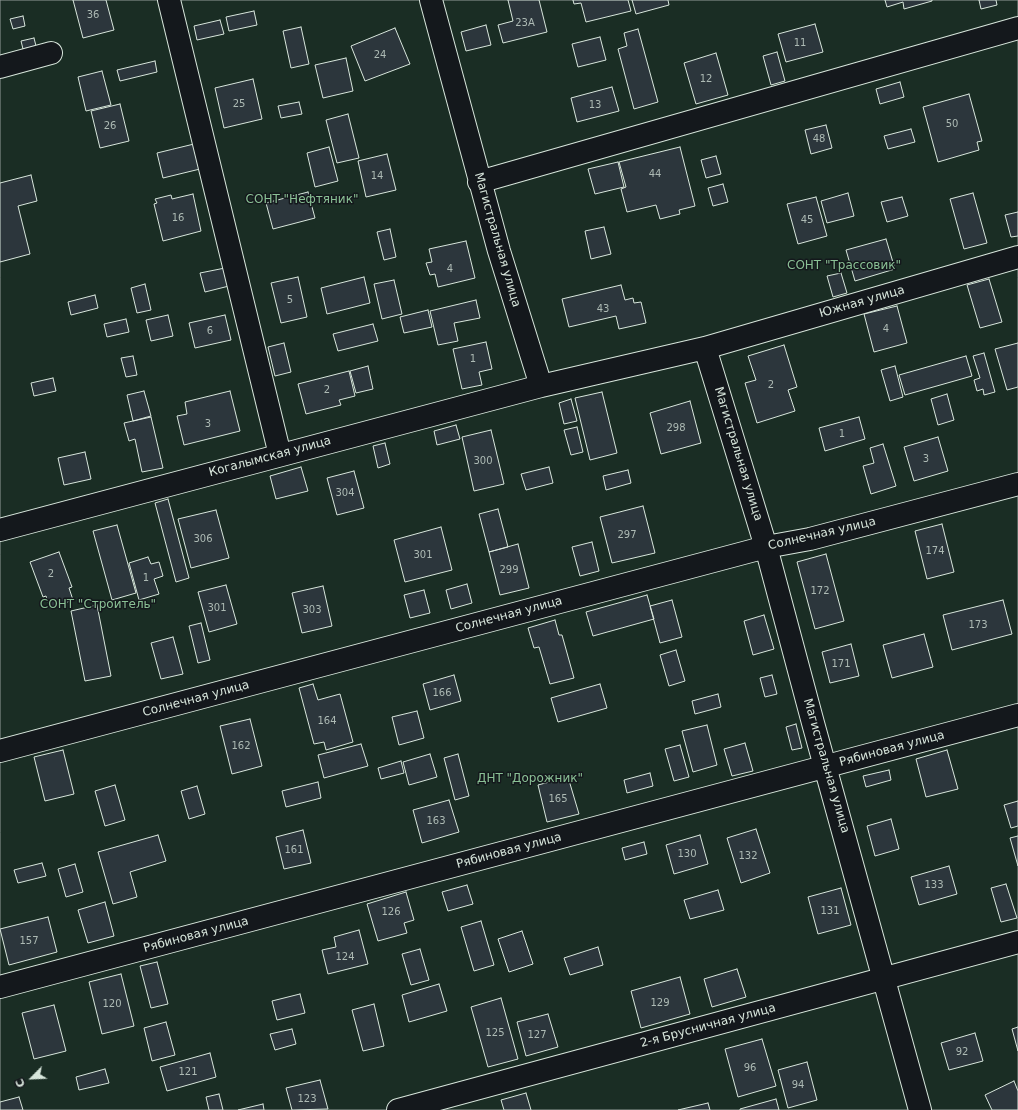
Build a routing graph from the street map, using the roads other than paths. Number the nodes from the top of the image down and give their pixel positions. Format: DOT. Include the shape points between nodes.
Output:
graph roads {
  1 [pos="169,0"];
  2 [pos="431,0"];
  3 [pos="1018,28"];
  4 [pos="51,53"];
  5 [pos="0,67"];
  6 [pos="479,182"];
  7 [pos="1018,257"];
  8 [pos="705,348"];
  9 [pos="541,386"];
  10 [pos="280,455"];
  11 [pos="1018,484"];
  12 [pos="0,530"];
  13 [pos="766,547"];
  14 [pos="1018,715"];
  15 [pos="0,751"];
  16 [pos="827,767"];
  17 [pos="1018,942"];
  18 [pos="885,978"];
  19 [pos="0,987"];
  20 [pos="398,1110"];
  21 [pos="920,1110"];
  1 -- 10 [label="street"];
  2 -- 6 [label="street, Магистральная улица"];
  3 -- 6 [label="street"];
  4 -- 5 [label="street"];
  6 -- 9 [label="street, Магистральная улица"];
  7 -- 8 [label="street, Южная улица"];
  8 -- 9 [label="street"];
  8 -- 13 [label="street, Магистральная улица"];
  9 -- 10 [label="street, Когалымская улица"];
  10 -- 12 [label="street, Когалымская улица"];
  11 -- 13 [label="street, Солнечная улица" via="810,539"];
  13 -- 15 [label="street, Солнечная улица"];
  13 -- 16 [label="street, Магистральная улица"];
  14 -- 16 [label="street, Рябиновая улица"];
  16 -- 18 [label="street, Магистральная улица"];
  16 -- 19 [label="street, Рябиновая улица"];
  17 -- 18 [label="street, 2-я Брусничная улица"];
  18 -- 20 [label="street, 2-я Брусничная улица"];
  18 -- 21 [label="street, Магистральная улица"];
}
